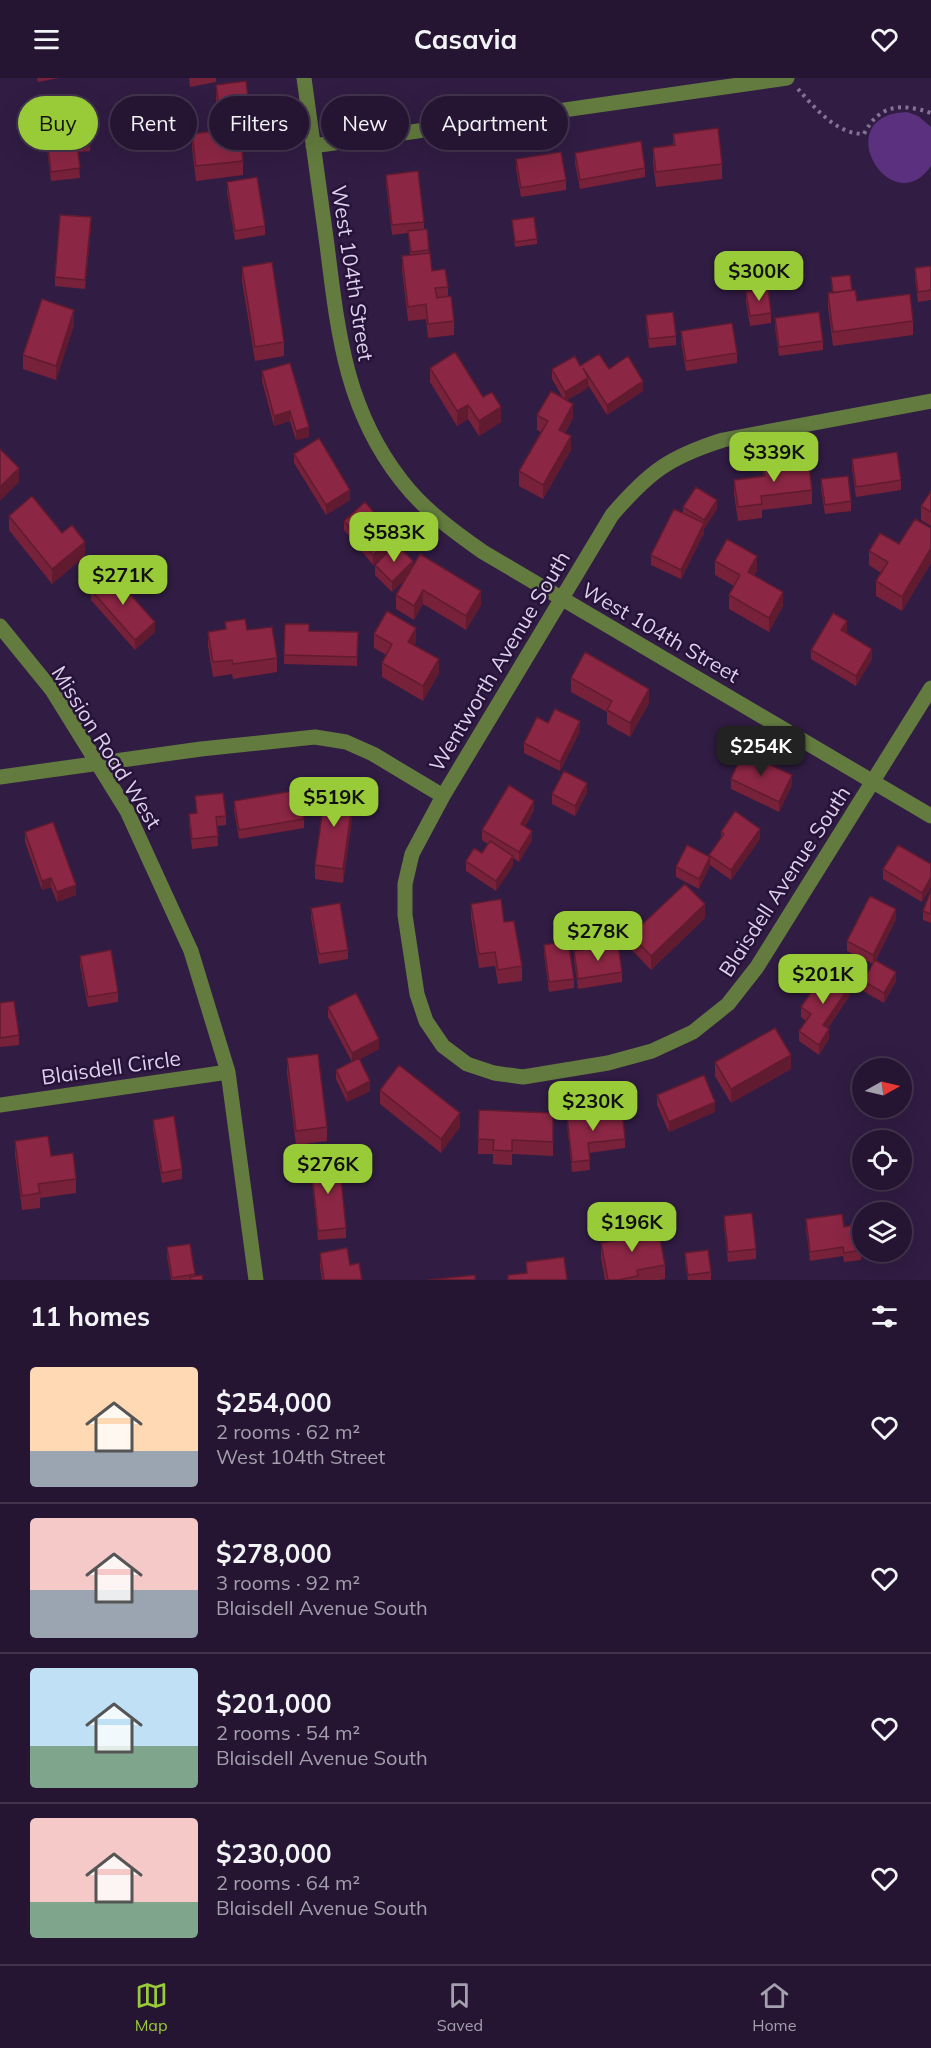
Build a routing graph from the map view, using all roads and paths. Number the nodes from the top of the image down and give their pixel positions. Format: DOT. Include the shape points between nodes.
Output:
graph roads {
  1 [pos="304,78"];
  2 [pos="787,78"];
  3 [pos="931,113"];
  4 [pos="313,146"];
  5 [pos="931,401"];
  6 [pos="562,598"];
  7 [pos="0,626"];
  8 [pos="931,688"];
  9 [pos="96,764"];
  10 [pos="0,777"];
  11 [pos="873,781"];
  12 [pos="442,796"];
  13 [pos="931,816"];
  14 [pos="228,1072"];
  15 [pos="0,1105"];
  16 [pos="256,1280"];
  1 -- 4 [label="street, West 104th Street"];
  2 -- 3 [label="path" via="822,114 839,128 855,134 864,134 870,121 894,107 911,106"];
  2 -- 4 [label="street"];
  4 -- 6 [label="street, West 104th Street" via="338,332 350,384 372,435 401,481 439,520 483,552"];
  5 -- 6 [label="street, Wentworth Avenue South" via="723,440 690,450 659,466 612,515"];
  6 -- 11 [label="street, West 104th Street"];
  6 -- 12 [label="street, Wentworth Avenue South"];
  7 -- 9 [label="street, Mission Road West" via="52,690"];
  8 -- 11 [label="street, Blaisdell Avenue South"];
  9 -- 10 [label="street, Wentworth Avenue South"];
  9 -- 12 [label="street, Wentworth Avenue South" via="315,737 346,742 373,754"];
  9 -- 14 [label="street, Mission Road West" via="127,812 191,951"];
  11 -- 12 [label="street, Blaisdell Avenue South" via="757,967 728,1004 693,1032 652,1051 608,1063 523,1077 467,1064 443,1046 426,1021 417,994 405,915 405,884 412,854"];
  11 -- 13 [label="street, West 104th Street"];
  14 -- 15 [label="street, Blaisdell Circle"];
  14 -- 16 [label="street, Mission Road West"];
}
